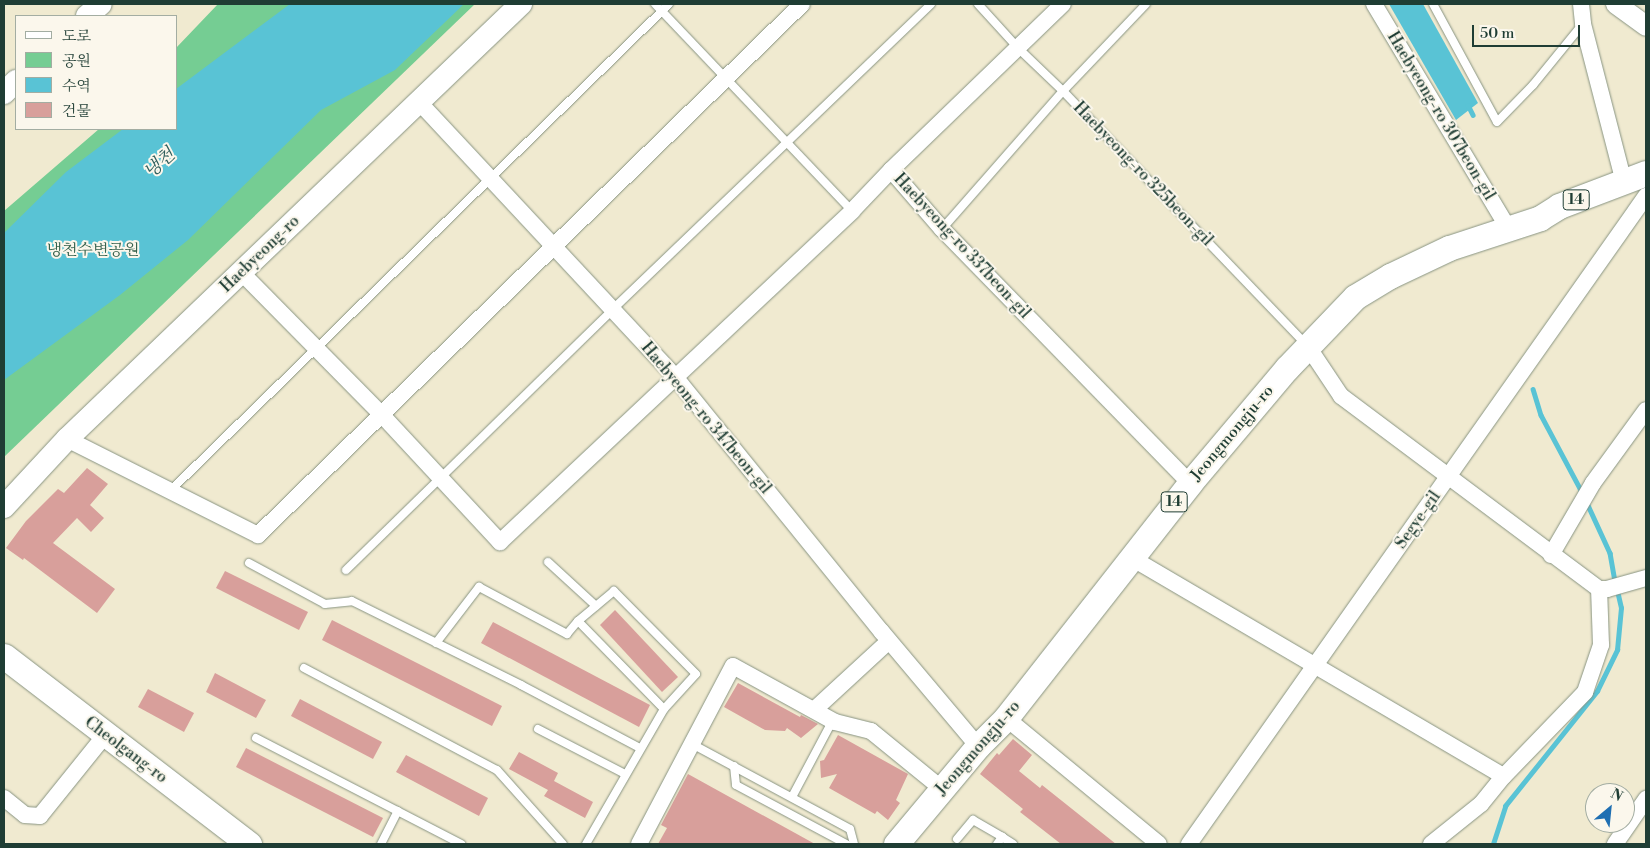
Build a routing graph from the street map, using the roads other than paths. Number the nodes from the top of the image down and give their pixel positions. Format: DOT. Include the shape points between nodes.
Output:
graph roads {
  1 [pos="101,4"];
  2 [pos="521,4"];
  3 [pos="655,4"];
  4 [pos="669,4"];
  5 [pos="802,4"];
  6 [pos="932,4"];
  7 [pos="978,4"];
  8 [pos="1063,4"];
  9 [pos="1146,4"];
  10 [pos="1374,4"];
  11 [pos="1433,4"];
  12 [pos="1581,4"];
  13 [pos="1616,4"];
  14 [pos="662,11"];
  15 [pos="88,15"];
  16 [pos="1583,24"];
  17 [pos="1646,26"];
  18 [pos="1018,48"];
  19 [pos="726,78"];
  20 [pos="15,82"];
  21 [pos="1063,91"];
  22 [pos="4,93"];
  23 [pos="419,102"];
  24 [pos="788,142"];
  25 [pos="891,170"];
  26 [pos="1635,177"];
  27 [pos="490,178"];
  28 [pos="1646,196"];
  29 [pos="852,211"];
  30 [pos="1508,228"];
  31 [pos="942,229"];
  32 [pos="553,246"];
  33 [pos="241,272"];
  34 [pos="612,310"];
  35 [pos="1307,345"];
  36 [pos="316,347"];
  37 [pos="676,378"];
  38 [pos="1646,410"];
  39 [pos="381,414"];
  40 [pos="67,439"];
  41 [pos="1448,477"];
  42 [pos="441,478"];
  43 [pos="1190,483"];
  44 [pos="170,491"];
  45 [pos="4,507"];
  46 [pos="1551,555"];
  47 [pos="1130,556"];
  48 [pos="548,562"];
  49 [pos="249,563"];
  50 [pos="346,570"];
  51 [pos="1640,581"];
  52 [pos="1603,589"];
  53 [pos="596,606"];
  54 [pos="578,620"];
  55 [pos="889,641"];
  56 [pos="436,643"];
  57 [pos="4,656"];
  58 [pos="1316,665"];
  59 [pos="304,668"];
  60 [pos="664,709"];
  61 [pos="814,710"];
  62 [pos="1006,718"];
  63 [pos="833,720"];
  64 [pos="538,729"];
  65 [pos="106,734"];
  66 [pos="256,738"];
  67 [pos="692,744"];
  68 [pos="978,746"];
  69 [pos="640,748"];
  70 [pos="734,766"];
  71 [pos="625,774"];
  72 [pos="1504,776"];
  73 [pos="942,789"];
  74 [pos="792,797"];
  75 [pos="4,798"];
  76 [pos="1646,799"];
  77 [pos="398,811"];
  78 [pos="1002,837"];
  79 [pos="957,839"];
  80 [pos="249,844"];
  81 [pos="381,844"];
  82 [pos="461,844"];
  83 [pos="564,844"];
  84 [pos="586,844"];
  85 [pos="640,844"];
  86 [pos="846,844"];
  87 [pos="854,844"];
  88 [pos="896,844"];
  89 [pos="996,844"];
  90 [pos="1013,844"];
  91 [pos="1160,844"];
  92 [pos="1189,844"];
  93 [pos="1431,844"];
  94 [pos="1615,844"];
  1 -- 15 [label="main road"];
  2 -- 23 [label="main road, Haebyeong-ro"];
  3 -- 14 [label="lane"];
  4 -- 14 [label="lane"];
  5 -- 19 [label="street"];
  6 -- 24 [label="lane"];
  7 -- 18 [label="lane, Haebyeong-ro 325beon-gil"];
  8 -- 18 [label="street"];
  9 -- 21 [label="lane"];
  10 -- 30 [label="street, Haebyeong-ro 307beon-gil"];
  11 -- 16 [label="lane" via="1497,122 1533,85"];
  12 -- 16 [label="street"];
  13 -- 17 [label="street"];
  14 -- 19 [label="lane"];
  14 -- 27 [label="lane"];
  16 -- 26 [label="street"];
  18 -- 21 [label="lane, Haebyeong-ro 325beon-gil"];
  18 -- 25 [label="street"];
  19 -- 24 [label="lane"];
  19 -- 32 [label="street"];
  20 -- 22 [label="main road"];
  21 -- 31 [label="lane"];
  21 -- 35 [label="lane, Haebyeong-ro 325beon-gil"];
  23 -- 27 [label="street, Haebyeong-ro 347beon-gil"];
  23 -- 33 [label="main road, Haebyeong-ro"];
  24 -- 29 [label="lane"];
  24 -- 34 [label="lane"];
  25 -- 29 [label="street, Haebyeong-ro 337beon-gil"];
  25 -- 31 [label="street, Haebyeong-ro 337beon-gil"];
  26 -- 30 [label="main road, Jeongmongju-ro / 14" via="1559,206 1540,218"];
  27 -- 32 [label="street, Haebyeong-ro 347beon-gil"];
  27 -- 36 [label="lane"];
  28 -- 41 [label="street, Segye-gil"];
  29 -- 37 [label="street, Haebyeong-ro 337beon-gil"];
  30 -- 35 [label="main road, Jeongmongju-ro / 14" via="1449,248 1390,276 1355,297"];
  31 -- 43 [label="street, Haebyeong-ro 337beon-gil"];
  32 -- 34 [label="street, Haebyeong-ro 347beon-gil"];
  32 -- 39 [label="street"];
  33 -- 36 [label="street"];
  33 -- 40 [label="main road, Haebyeong-ro"];
  34 -- 37 [label="street, Haebyeong-ro 347beon-gil"];
  34 -- 42 [label="lane"];
  35 -- 41 [label="street" via="1341,396"];
  35 -- 43 [label="main road, Jeongmongju-ro / 14"];
  36 -- 39 [label="street"];
  36 -- 44 [label="lane"];
  37 -- 42 [label="street, Haebyeong-ro 337beon-gil" via="500,542"];
  37 -- 55 [label="street, Haebyeong-ro 347beon-gil"];
  38 -- 46 [label="street" via="1593,484"];
  39 -- 42 [label="street"];
  39 -- 44 [label="street" via="258,535"];
  40 -- 44 [label="street"];
  40 -- 45 [label="main road, Haebyeong-ro"];
  41 -- 46 [label="street"];
  41 -- 58 [label="street, Segye-gil"];
  42 -- 50 [label="lane"];
  43 -- 47 [label="main road, Jeongmongju-ro / 14"];
  46 -- 52 [label="street"];
  47 -- 58 [label="street"];
  47 -- 62 [label="main road, Jeongmongju-ro / 14"];
  48 -- 53 [label="lane"];
  49 -- 56 [label="lane" via="325,604 352,601"];
  51 -- 52 [label="street"];
  52 -- 72 [label="street" via="1601,645 1585,692"];
  53 -- 54 [label="lane"];
  53 -- 60 [label="lane" via="614,591 696,674"];
  54 -- 56 [label="lane" via="567,634 479,587"];
  54 -- 60 [label="lane"];
  55 -- 61 [label="street"];
  55 -- 68 [label="street, Haebyeong-ro 347beon-gil"];
  56 -- 69 [label="lane"];
  57 -- 65 [label="main road, Cheolgang-ro"];
  58 -- 72 [label="street"];
  58 -- 92 [label="street, Segye-gil"];
  59 -- 83 [label="lane" via="497,770"];
  60 -- 69 [label="lane"];
  61 -- 63 [label="street"];
  61 -- 67 [label="street" via="733,666"];
  62 -- 68 [label="main road, Jeongmongju-ro / 14"];
  62 -- 91 [label="street"];
  63 -- 73 [label="street" via="871,731"];
  63 -- 74 [label="lane"];
  64 -- 71 [label="lane"];
  65 -- 75 [label="street" via="40,816 25,815"];
  65 -- 80 [label="main road, Cheolgang-ro"];
  66 -- 77 [label="lane"];
  67 -- 70 [label="lane"];
  67 -- 85 [label="street"];
  68 -- 73 [label="main road, Jeongmongju-ro / 14"];
  69 -- 71 [label="lane"];
  70 -- 74 [label="lane"];
  70 -- 86 [label="lane" via="736,785"];
  71 -- 84 [label="lane"];
  72 -- 93 [label="street" via="1481,804"];
  73 -- 88 [label="main road, Jeongmongju-ro / 14"];
  74 -- 87 [label="lane" via="850,829"];
  76 -- 94 [label="street"];
  77 -- 81 [label="lane"];
  77 -- 82 [label="lane"];
  78 -- 79 [label="lane" via="973,820"];
  78 -- 89 [label="lane"];
  78 -- 90 [label="lane"];
}
